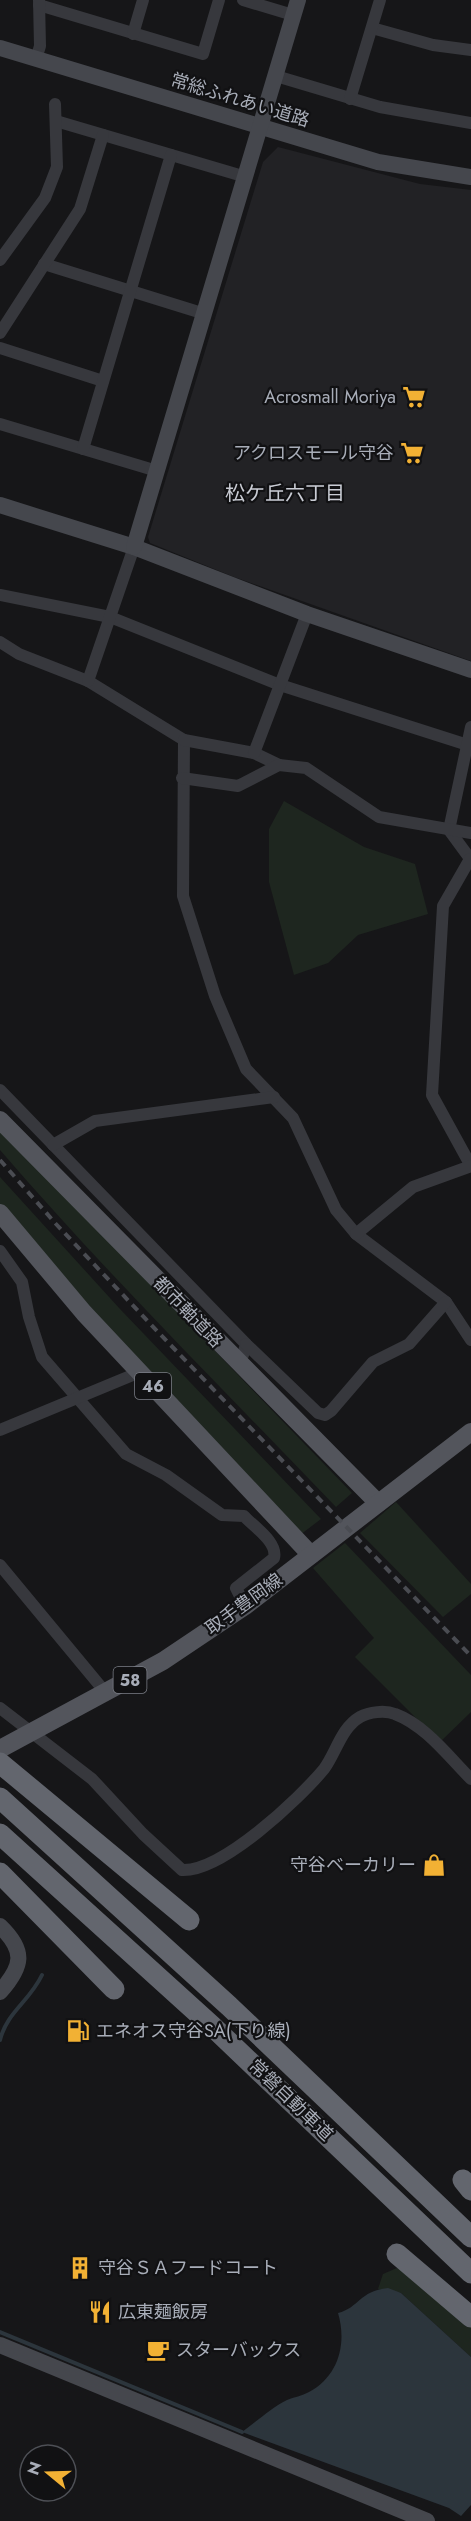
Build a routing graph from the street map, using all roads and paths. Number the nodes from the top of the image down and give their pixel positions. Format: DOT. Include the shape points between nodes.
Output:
graph roads {
  1 [pos="69,0"];
  2 [pos="143,0"];
  3 [pos="219,0"];
  4 [pos="243,0"];
  5 [pos="380,0"];
  6 [pos="39,2"];
  7 [pos="296,8"];
  8 [pos="65,13"];
  9 [pos="372,28"];
  10 [pos="133,34"];
  11 [pos="0,48"];
  12 [pos="471,50"];
  13 [pos="36,59"];
  14 [pos="276,76"];
  15 [pos="350,99"];
  16 [pos="55,104"];
  17 [pos="56,121"];
  18 [pos="471,123"];
  19 [pos="261,127"];
  20 [pos="103,135"];
  21 [pos="171,155"];
  22 [pos="246,177"];
  23 [pos="471,177"];
  24 [pos="0,260"];
  25 [pos="45,264"];
  26 [pos="130,291"];
  27 [pos="205,314"];
  28 [pos="0,333"];
  29 [pos="0,348"];
  30 [pos="103,381"];
  31 [pos="0,424"];
  32 [pos="83,449"];
  33 [pos="157,471"];
  34 [pos="0,506"];
  35 [pos="134,547"];
  36 [pos="0,595"];
  37 [pos="307,614"];
  38 [pos="110,617"];
  39 [pos="0,642"];
  40 [pos="471,670"];
  41 [pos="88,681"];
  42 [pos="280,684"];
  43 [pos="471,727"];
  44 [pos="184,740"];
  45 [pos="469,746"];
  46 [pos="254,753"];
  47 [pos="279,765"];
  48 [pos="182,778"];
  49 [pos="449,830"];
  50 [pos="471,833"];
  51 [pos="471,859"];
  52 [pos="0,1090"];
  53 [pos="274,1097"];
  54 [pos="0,1120"];
  55 [pos="53,1145"];
  56 [pos="471,1166"];
  57 [pos="0,1213"];
  58 [pos="356,1234"];
  59 [pos="0,1251"];
  60 [pos="446,1302"];
  61 [pos="471,1340"];
  62 [pos="246,1344"];
  63 [pos="237,1362"];
  64 [pos="140,1372"];
  65 [pos="77,1398"];
  66 [pos="0,1430"];
  67 [pos="471,1432"];
  68 [pos="378,1503"];
  69 [pos="311,1555"];
  70 [pos="0,1565"];
  71 [pos="245,1606"];
  72 [pos="106,1693"];
  73 [pos="0,1708"];
  74 [pos="31,1732"];
  75 [pos="4,1746"];
  76 [pos="0,1764"];
  77 [pos="471,1779"];
  78 [pos="0,1798"];
  79 [pos="0,1834"];
  80 [pos="0,1873"];
  81 [pos="189,1920"];
  82 [pos="0,1926"];
  83 [pos="114,1989"];
  84 [pos="0,1992"];
  85 [pos="471,2237"];
  86 [pos="397,2254"];
  87 [pos="471,2273"];
  88 [pos="471,2318"];
  89 [pos="0,2345"];
  90 [pos="427,2521"];
  1 -- 8 [label="street"];
  2 -- 10 [label="street"];
  3 -- 10 [label="street" via="203,54"];
  4 -- 7 [label="street"];
  5 -- 9 [label="street"];
  6 -- 8 [label="street"];
  6 -- 13 [label="street" via="40,46"];
  7 -- 14 [label="street"];
  8 -- 10 [label="street"];
  9 -- 12 [label="street" via="433,45"];
  9 -- 15 [label="street"];
  11 -- 13 [label="street, 常総ふれあい道路"];
  13 -- 19 [label="street, 常総ふれあい道路"];
  14 -- 15 [label="street"];
  14 -- 19 [label="street"];
  15 -- 18 [label="street" via="403,113"];
  16 -- 17 [label="street"];
  17 -- 20 [label="street"];
  17 -- 24 [label="street" via="57,167 45,198"];
  19 -- 22 [label="street"];
  19 -- 23 [label="street, 常総ふれあい道路" via="378,162"];
  20 -- 21 [label="street"];
  20 -- 25 [label="street" via="80,209"];
  21 -- 22 [label="street"];
  21 -- 26 [label="street"];
  22 -- 27 [label="street"];
  25 -- 26 [label="street"];
  25 -- 28 [label="street"];
  26 -- 27 [label="street"];
  26 -- 30 [label="street"];
  27 -- 33 [label="street"];
  29 -- 30 [label="street"];
  30 -- 32 [label="street"];
  31 -- 32 [label="street"];
  32 -- 33 [label="street"];
  33 -- 35 [label="street"];
  34 -- 35 [label="street"];
  35 -- 37 [label="street"];
  35 -- 38 [label="street"];
  36 -- 38 [label="street"];
  37 -- 40 [label="street"];
  37 -- 42 [label="street"];
  38 -- 41 [label="street"];
  38 -- 42 [label="street"];
  39 -- 41 [label="street" via="19,654"];
  41 -- 44 [label="street"];
  42 -- 45 [label="street"];
  42 -- 46 [label="street"];
  43 -- 45 [label="street"];
  44 -- 46 [label="street"];
  44 -- 48 [label="street"];
  45 -- 49 [label="street"];
  46 -- 47 [label="street"];
  47 -- 48 [label="street" via="238,786"];
  47 -- 49 [label="street" via="306,768 379,817"];
  48 -- 53 [label="street" via="183,896 215,996 246,1069"];
  49 -- 50 [label="street"];
  49 -- 51 [label="street"];
  51 -- 56 [label="street" via="443,906 432,1095"];
  52 -- 55 [label="street"];
  53 -- 55 [label="street" via="95,1121"];
  53 -- 58 [label="street" via="293,1118 336,1210"];
  54 -- 63 [label="main road, 都市軸道路"];
  55 -- 62 [label="street"];
  56 -- 58 [label="street" via="413,1187"];
  57 -- 64 [label="main road, 46" via="40,1264"];
  58 -- 60 [label="street"];
  59 -- 65 [label="street" via="22,1282 42,1357"];
  60 -- 61 [label="street"];
  60 -- 62 [label="street" via="409,1344 373,1362 325,1415 318,1413"];
  62 -- 63 [label="street"];
  63 -- 68 [label="main road, 都市軸道路"];
  64 -- 65 [label="street"];
  64 -- 69 [label="main road, 46"];
  65 -- 66 [label="street"];
  65 -- 71 [label="street" via="126,1454 166,1475 222,1515 244,1516 271,1544 274,1558 236,1588"];
  67 -- 68 [label="main road, 取手豊岡線 / 58"];
  68 -- 69 [label="main road, 取手豊岡線 / 58"];
  69 -- 71 [label="main road, 取手豊岡線 / 58"];
  70 -- 72 [label="street"];
  71 -- 72 [label="main road, 取手豊岡線 / 58" via="163,1661"];
  72 -- 74 [label="main road, 取手豊岡線 / 58"];
  73 -- 74 [label="street"];
  74 -- 75 [label="main road, 取手豊岡線 / 58"];
  74 -- 77 [label="street" via="92,1779 182,1870 204,1867 242,1845 325,1768 337,1743 359,1717 394,1713 414,1724"];
  76 -- 81 [label="highway"];
  78 -- 85 [label="highway, 常磐自動車道" via="229,2006"];
  79 -- 87 [label="highway, 常磐自動車道" via="212,2026"];
  80 -- 83 [label="highway"];
  82 -- 84 [label="street" via="14,1941 19,1955 18,1968"];
  86 -- 88 [label="highway"];
  89 -- 90 [label="street"];
}
